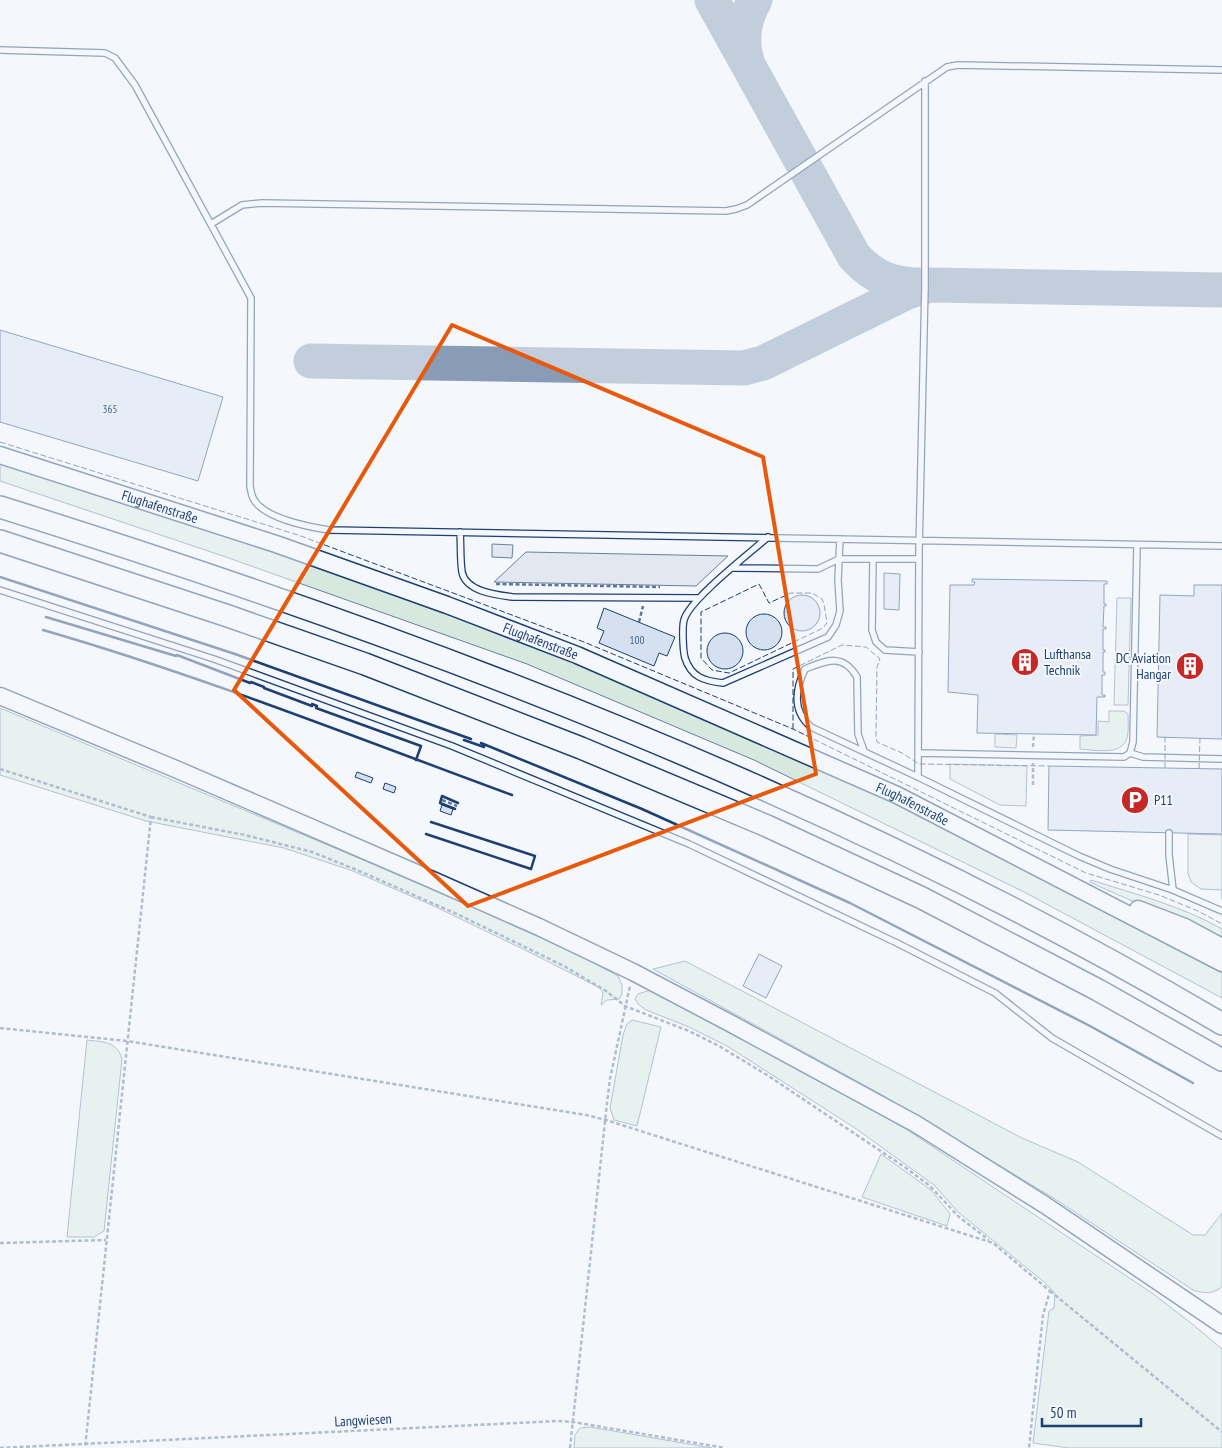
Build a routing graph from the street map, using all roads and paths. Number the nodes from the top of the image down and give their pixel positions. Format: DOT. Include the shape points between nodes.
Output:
graph roads {
  1 [pos="0,50"];
  2 [pos="1222,70"];
  3 [pos="925,81"];
  4 [pos="210,224"];
  5 [pos="0,455"];
  6 [pos="0,507"];
  7 [pos="460,532"];
  8 [pos="768,537"];
  9 [pos="840,539"];
  10 [pos="919,540"];
  11 [pos="0,541"];
  12 [pos="1137,545"];
  13 [pos="1222,546"];
  14 [pos="839,559"];
  15 [pos="872,559"];
  16 [pos="919,559"];
  17 [pos="733,568"];
  18 [pos="494,584"];
  19 [pos="668,587"];
  20 [pos="0,590"];
  21 [pos="698,598"];
  22 [pos="919,652"];
  23 [pos="0,696"];
  24 [pos="864,751"];
  25 [pos="918,753"];
  26 [pos="1130,753"];
  27 [pos="1222,759"];
  28 [pos="1033,766"];
  29 [pos="0,769"];
  30 [pos="918,777"];
  31 [pos="1033,785"];
  32 [pos="442,800"];
  33 [pos="457,806"];
  34 [pos="151,817"];
  35 [pos="1169,832"];
  36 [pos="1061,879"];
  37 [pos="1173,890"];
  38 [pos="1222,911"];
  39 [pos="1222,947"];
  40 [pos="1222,963"];
  41 [pos="633,972"];
  42 [pos="626,1006"];
  43 [pos="1222,1024"];
  44 [pos="0,1028"];
  45 [pos="127,1041"];
  46 [pos="1222,1060"];
  47 [pos="606,1120"];
  48 [pos="1222,1136"];
  49 [pos="106,1240"];
  50 [pos="993,1242"];
  51 [pos="0,1243"];
  52 [pos="1050,1291"];
  53 [pos="1222,1325"];
  54 [pos="573,1422"];
  55 [pos="1222,1432"];
  56 [pos="85,1443"];
  57 [pos="0,1448"];
  58 [pos="85,1448"];
  59 [pos="570,1448"];
  60 [pos="725,1448"];
  61 [pos="1029,1448"];
  1 -- 4 [label="lane" via="89,51 115,58 135,85"];
  2 -- 3 [label="lane" via="958,65 947,67"];
  3 -- 4 [label="lane" via="747,205 736,209 262,203 242,206"];
  3 -- 10 [label="lane" via="925,286"];
  4 -- 7 [label="lane" via="251,298 250,486 253,499 278,517 314,528"];
  5 -- 36 [label="main road, Flughafenstraße" via="276,544 577,655 897,795"];
  6 -- 43 [label="highway" via="386,636 543,696 736,777 1000,902"];
  7 -- 8 [label="lane"];
  7 -- 21 [label="lane" via="462,573 466,581 494,595"];
  8 -- 9 [label="lane"];
  8 -- 17 [label="lane"];
  9 -- 10 [label="lane"];
  9 -- 14 [label="lane"];
  10 -- 12 [label="lane"];
  10 -- 16 [label="lane"];
  11 -- 46 [label="highway" via="364,664 582,748 749,818 922,898 1098,990"];
  12 -- 13 [label="lane"];
  12 -- 26 [label="lane" via="1133,742"];
  14 -- 15 [label="lane"];
  14 -- 17 [label="lane" via="818,569"];
  14 -- 21 [label="lane" via="840,611 828,636 723,683 708,682 698,677 688,668 684,655 684,619"];
  15 -- 16 [label="lane"];
  15 -- 22 [label="lane" via="872,630 876,642 885,650"];
  16 -- 22 [label="lane"];
  17 -- 21 [label="lane"];
  18 -- 19 [label="path"];
  20 -- 48 [label="lane" via="214,659 452,746 689,844 995,993 1052,1038"];
  22 -- 25 [label="lane"];
  23 -- 41 [label="main road" via="435,881"];
  24 -- 24 [label="lane" via="858,734 857,677 852,669 845,662 835,660 805,670 797,699 798,712 803,720 811,727"];
  24 -- 30 [label="lane"];
  25 -- 26 [label="lane" via="1124,757"];
  25 -- 30 [label="lane"];
  26 -- 27 [label="lane" via="1144,757"];
  28 -- 31 [label="path"];
  29 -- 34 [label="path"];
  30 -- 37 [label="lane" via="1079,856"];
  32 -- 33 [label="path"];
  34 -- 42 [label="path" via="312,852 358,870 467,918 564,966"];
  34 -- 45 [label="path"];
  35 -- 37 [label="lane"];
  36 -- 39 [label="main road, Flughafenstraße" via="1185,927"];
  36 -- 40 [label="main road, Flughafenstraße"];
  37 -- 38 [label="lane"];
  41 -- 42 [label="path"];
  41 -- 53 [label="main road" via="916,1124 1045,1205"];
  42 -- 47 [label="path" via="610,1079"];
  42 -- 50 [label="path" via="689,1031 767,1074 898,1162 930,1186 959,1217"];
  44 -- 45 [label="path"];
  45 -- 47 [label="path"];
  45 -- 49 [label="path"];
  47 -- 50 [label="path"];
  47 -- 54 [label="path"];
  49 -- 51 [label="path"];
  49 -- 56 [label="path"];
  50 -- 52 [label="path"];
  52 -- 55 [label="path"];
  52 -- 61 [label="path" via="1043,1315"];
  54 -- 56 [label="path, Langwiesen" via="558,1420"];
  54 -- 59 [label="path"];
  54 -- 60 [label="path, Langwiesen"];
  56 -- 57 [label="path, Langwiesen"];
  56 -- 58 [label="path"];
}
